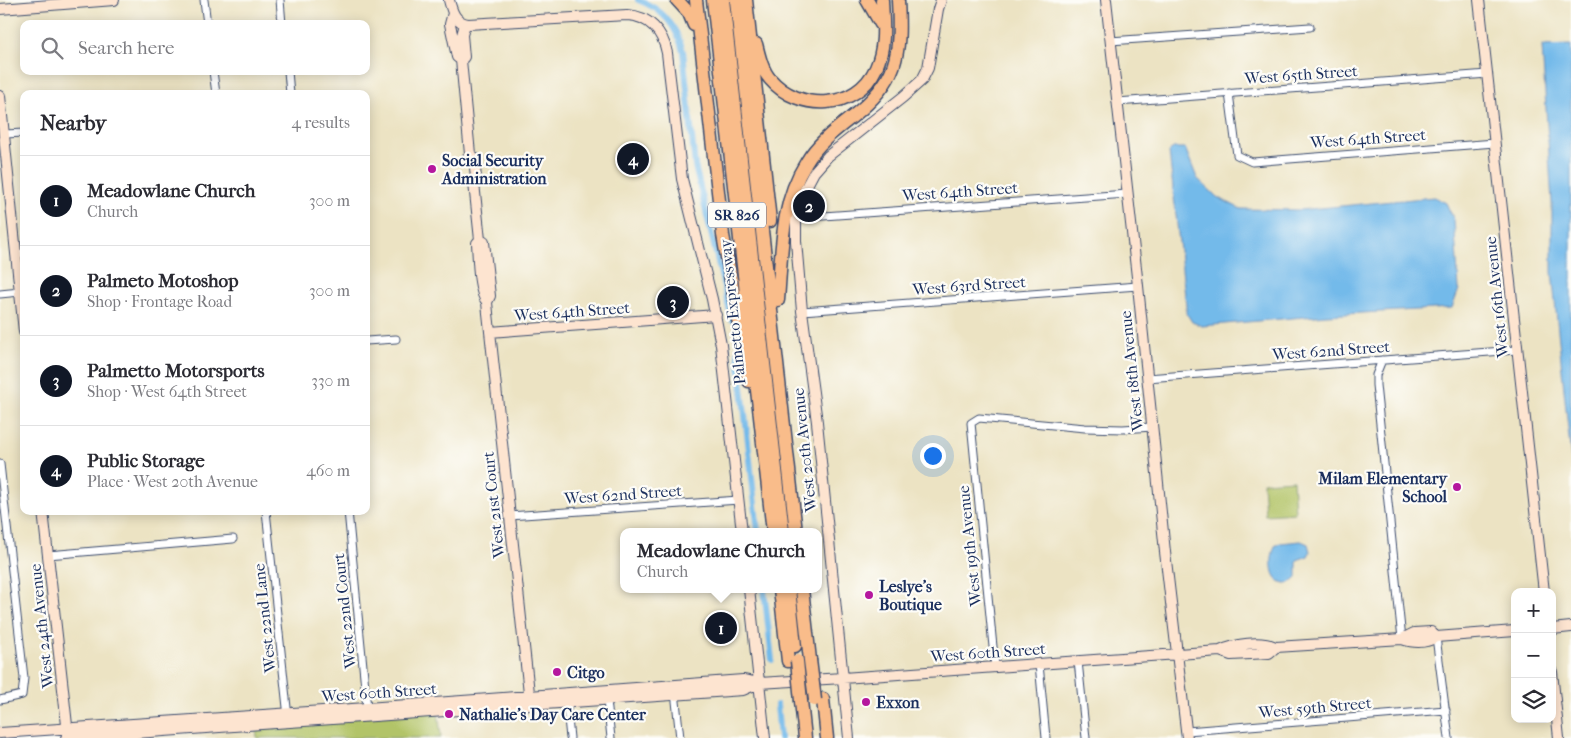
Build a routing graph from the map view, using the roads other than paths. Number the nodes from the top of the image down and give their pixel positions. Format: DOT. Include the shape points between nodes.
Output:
graph roads {
  1 [pos="114,0"];
  2 [pos="204,0"];
  3 [pos="280,0"];
  4 [pos="449,0"];
  5 [pos="677,0"];
  6 [pos="696,0"];
  7 [pos="714,0"];
  8 [pos="723,0"];
  9 [pos="736,0"];
  10 [pos="746,0"];
  11 [pos="867,0"];
  12 [pos="882,0"];
  13 [pos="898,0"];
  14 [pos="906,0"];
  15 [pos="941,0"];
  16 [pos="1106,0"];
  17 [pos="1479,0"];
  18 [pos="0,8"];
  19 [pos="453,13"];
  20 [pos="206,20"];
  21 [pos="282,20"];
  22 [pos="465,24"];
  23 [pos="900,26"];
  24 [pos="1310,27"];
  25 [pos="883,30"];
  26 [pos="698,34"];
  27 [pos="1110,41"];
  28 [pos="461,60"];
  29 [pos="1488,74"];
  30 [pos="214,75"];
  31 [pos="288,75"];
  32 [pos="215,90"];
  33 [pos="290,90"];
  34 [pos="1229,93"];
  35 [pos="0,96"];
  36 [pos="1116,102"];
  37 [pos="20,133"];
  38 [pos="5,134"];
  39 [pos="1495,143"];
  40 [pos="1127,194"];
  41 [pos="796,218"];
  42 [pos="20,253"];
  43 [pos="1138,286"];
  44 [pos="20,292"];
  45 [pos="0,294"];
  46 [pos="778,300"];
  47 [pos="802,311"];
  48 [pos="716,315"];
  49 [pos="490,332"];
  50 [pos="396,339"];
  51 [pos="370,341"];
  52 [pos="1516,350"];
  53 [pos="1382,360"];
  54 [pos="1147,378"];
  55 [pos="1152,427"];
  56 [pos="761,429"];
  57 [pos="0,464"];
  58 [pos="739,500"];
  59 [pos="44,515"];
  60 [pos="266,515"];
  61 [pos="348,515"];
  62 [pos="509,516"];
  63 [pos="742,528"];
  64 [pos="773,528"];
  65 [pos="782,528"];
  66 [pos="796,528"];
  67 [pos="804,528"];
  68 [pos="233,539"];
  69 [pos="48,555"];
  70 [pos="1544,588"];
  71 [pos="748,593"];
  72 [pos="781,593"];
  73 [pos="789,593"];
  74 [pos="803,593"];
  75 [pos="811,593"];
  76 [pos="1571,627"];
  77 [pos="1556,628"];
  78 [pos="1511,631"];
  79 [pos="1436,637"];
  80 [pos="1402,639"];
  81 [pos="1177,654"];
  82 [pos="814,660"];
  83 [pos="793,661"];
  84 [pos="1078,661"];
  85 [pos="1039,664"];
  86 [pos="995,667"];
  87 [pos="843,678"];
  88 [pos="1553,678"];
  89 [pos="759,682"];
  90 [pos="673,685"];
  91 [pos="676,695"];
  92 [pos="566,698"];
  93 [pos="0,700"];
  94 [pos="529,700"];
  95 [pos="607,700"];
  96 [pos="819,700"];
  97 [pos="797,701"];
  98 [pos="367,708"];
  99 [pos="1446,710"];
  100 [pos="288,718"];
  101 [pos="217,719"];
  102 [pos="203,729"];
  103 [pos="0,733"];
  104 [pos="1187,734"];
  105 [pos="68,736"];
  106 [pos="570,738"];
  107 [pos="611,738"];
  108 [pos="680,738"];
  109 [pos="765,738"];
  110 [pos="797,738"];
  111 [pos="805,738"];
  112 [pos="819,738"];
  113 [pos="827,738"];
  114 [pos="849,738"];
  115 [pos="1046,738"];
  116 [pos="1086,738"];
  117 [pos="1449,738"];
  118 [pos="1559,738"];
  1 -- 18 [label="street"];
  2 -- 20 [label="street"];
  3 -- 21 [label="street"];
  4 -- 19 [label="street, West 21st Court"];
  5 -- 26 [label="highway" via="689,13"];
  6 -- 26 [label="highway"];
  7 -- 56 [label="highway, Palmetto Expressway / SR 826"];
  8 -- 65 [label="highway"];
  9 -- 66 [label="highway"];
  10 -- 25 [label="highway" via="758,53 769,78 789,96 803,101 833,102 847,97 868,81 882,53"];
  10 -- 46 [label="highway, SR 826"];
  11 -- 25 [label="highway"];
  12 -- 25 [label="highway"];
  13 -- 23 [label="highway"];
  14 -- 23 [label="highway"];
  15 -- 41 [label="street, West 20th Avenue" via="928,68 922,80 828,156 805,189"];
  16 -- 27 [label="street, West 18th Avenue"];
  17 -- 29 [label="street, West 16th Avenue"];
  19 -- 22 [label="street"];
  19 -- 28 [label="street, West 21st Court" via="450,24"];
  22 -- 28 [label="street, West 21st Court" via="462,35 464,57"];
  22 -- 48 [label="street" via="627,14 655,27 666,48 682,180"];
  23 -- 46 [label="highway" via="895,62 883,86 862,109 820,144 795,183 784,221"];
  24 -- 27 [label="street"];
  26 -- 56 [label="highway" via="723,235 746,371"];
  27 -- 36 [label="street, West 18th Avenue"];
  28 -- 49 [label="street, West 21st Court" via="470,154 474,157 480,240 484,242 490,296 487,302"];
  29 -- 34 [label="street, West 65th Street"];
  29 -- 39 [label="street, West 16th Avenue"];
  30 -- 32 [label="street"];
  31 -- 33 [label="street"];
  34 -- 36 [label="street, West 65th Street"];
  34 -- 39 [label="street, West 64th Street" via="1237,155 1252,162"];
  35 -- 38 [label="street"];
  36 -- 40 [label="street, West 18th Avenue"];
  37 -- 38 [label="street"];
  38 -- 42 [label="street"];
  39 -- 52 [label="street, West 16th Avenue"];
  40 -- 41 [label="street, West 64th Street"];
  40 -- 43 [label="street, West 18th Avenue"];
  41 -- 47 [label="street, West 20th Avenue"];
  42 -- 44 [label="street"];
  43 -- 47 [label="street, West 63rd Street"];
  43 -- 54 [label="street, West 18th Avenue"];
  44 -- 45 [label="street"];
  46 -- 67 [label="highway, SR 826"];
  47 -- 87 [label="street, West 20th Avenue" via="817,422"];
  48 -- 49 [label="street, West 64th Street"];
  48 -- 58 [label="street"];
  49 -- 62 [label="street, West 21st Court"];
  50 -- 51 [label="street"];
  52 -- 53 [label="street, West 62nd Street"];
  52 -- 70 [label="street, West 16th Avenue"];
  53 -- 54 [label="street, West 62nd Street"];
  53 -- 80 [label="street" via="1376,385"];
  54 -- 55 [label="street, West 18th Avenue"];
  55 -- 81 [label="street, West 18th Avenue"];
  55 -- 86 [label="street, West 19th Avenue" via="1085,428 979,418 970,423"];
  56 -- 64 [label="highway, Palmetto Expressway / SR 826"];
  57 -- 93 [label="street" via="24,678 22,695"];
  58 -- 62 [label="street, West 62nd Street"];
  58 -- 63 [label="street"];
  59 -- 69 [label="street, West 24th Avenue"];
  60 -- 100 [label="street, West 22nd Lane"];
  61 -- 98 [label="street, West 22nd Court"];
  62 -- 94 [label="street, West 21st Court"];
  68 -- 69 [label="street"];
  69 -- 105 [label="street, West 24th Avenue"];
  71 -- 89 [label="street"];
  72 -- 83 [label="highway"];
  73 -- 83 [label="highway"];
  74 -- 82 [label="highway"];
  75 -- 82 [label="highway"];
  76 -- 77 [label="street"];
  78 -- 79 [label="street, West 60th Street"];
  79 -- 80 [label="street, West 60th Street" via="1432,632 1414,633"];
  79 -- 99 [label="street"];
  80 -- 81 [label="street, West 60th Street" via="1276,647 1269,652 1231,655 1220,651"];
  81 -- 84 [label="street, West 60th Street"];
  81 -- 104 [label="street, West 18th Avenue"];
  82 -- 96 [label="highway"];
  83 -- 97 [label="highway"];
  84 -- 85 [label="street, West 60th Street"];
  84 -- 116 [label="street"];
  85 -- 86 [label="street, West 60th Street"];
  85 -- 115 [label="street"];
  86 -- 87 [label="street, West 60th Street"];
  87 -- 89 [label="street, West 60th Street"];
  87 -- 114 [label="street, West 20th Avenue"];
  88 -- 118 [label="street"];
  89 -- 90 [label="street, West 60th Street" via="743,680"];
  89 -- 91 [label="street, West 60th Street" via="743,690"];
  89 -- 109 [label="street"];
  90 -- 91 [label="street"];
  90 -- 92 [label="street, West 60th Street"];
  91 -- 95 [label="street, West 60th Street"];
  91 -- 108 [label="street"];
  92 -- 94 [label="street, West 60th Street"];
  92 -- 95 [label="street, West 60th Street"];
  92 -- 106 [label="street"];
  94 -- 98 [label="street, West 60th Street"];
  94 -- 100 [label="street, West 60th Street"];
  95 -- 107 [label="street"];
  96 -- 112 [label="highway"];
  96 -- 113 [label="highway"];
  97 -- 110 [label="highway"];
  97 -- 111 [label="highway"];
  98 -- 100 [label="street, West 60th Street"];
  99 -- 104 [label="street, West 59th Street"];
  99 -- 117 [label="street"];
  100 -- 101 [label="street, West 60th Street"];
  100 -- 102 [label="street, West 60th Street"];
  101 -- 102 [label="street" via="211,720"];
  101 -- 105 [label="street, West 60th Street"];
  102 -- 105 [label="street, West 60th Street"];
  103 -- 105 [label="street, West 60th Street"];
}
